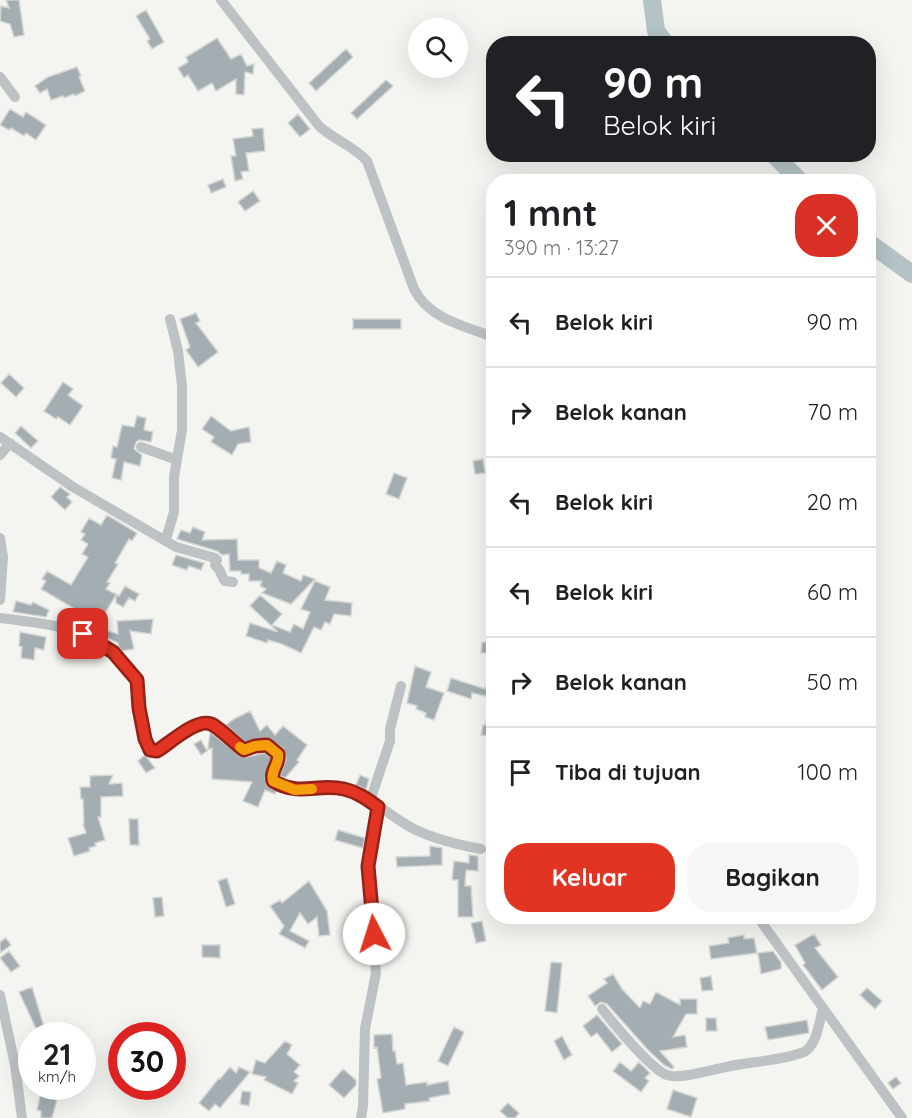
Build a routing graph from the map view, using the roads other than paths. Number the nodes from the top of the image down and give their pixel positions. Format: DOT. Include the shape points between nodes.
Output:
graph roads {
  1 [pos="222,0"];
  2 [pos="0,77"];
  3 [pos="15,97"];
  4 [pos="170,319"];
  5 [pos="486,334"];
  6 [pos="0,437"];
  7 [pos="10,443"];
  8 [pos="141,447"];
  9 [pos="0,455"];
  10 [pos="177,460"];
  11 [pos="0,538"];
  12 [pos="166,539"];
  13 [pos="232,582"];
  14 [pos="0,600"];
  15 [pos="0,618"];
  16 [pos="401,686"];
  17 [pos="374,804"];
  18 [pos="481,849"];
  19 [pos="763,924"];
  20 [pos="0,995"];
  21 [pos="823,1009"];
  22 [pos="602,1010"];
  23 [pos="22,1118"];
  24 [pos="361,1118"];
  25 [pos="902,1118"];
  1 -- 5 [label="street" via="320,126 367,161 423,305"];
  2 -- 3 [label="street"];
  4 -- 10 [label="street" via="182,386"];
  6 -- 7 [label="street"];
  7 -- 9 [label="street"];
  7 -- 12 [label="street" via="73,487"];
  8 -- 10 [label="street"];
  10 -- 12 [label="street" via="174,512"];
  11 -- 14 [label="street"];
  12 -- 13 [label="street" via="176,547 215,558 225,581"];
  15 -- 17 [label="street" via="72,628 113,652 137,680 145,739 153,752 194,726 210,723 244,750 267,745 278,754 271,775 278,784 295,790 342,788"];
  16 -- 17 [label="street"];
  17 -- 18 [label="street" via="415,829"];
  17 -- 24 [label="street" via="368,866 376,973 365,1029"];
  19 -- 21 [label="street"];
  20 -- 23 [label="street"];
  21 -- 22 [label="street" via="813,1044 804,1052 672,1076 662,1072 634,1046"];
  21 -- 25 [label="street"];
}
